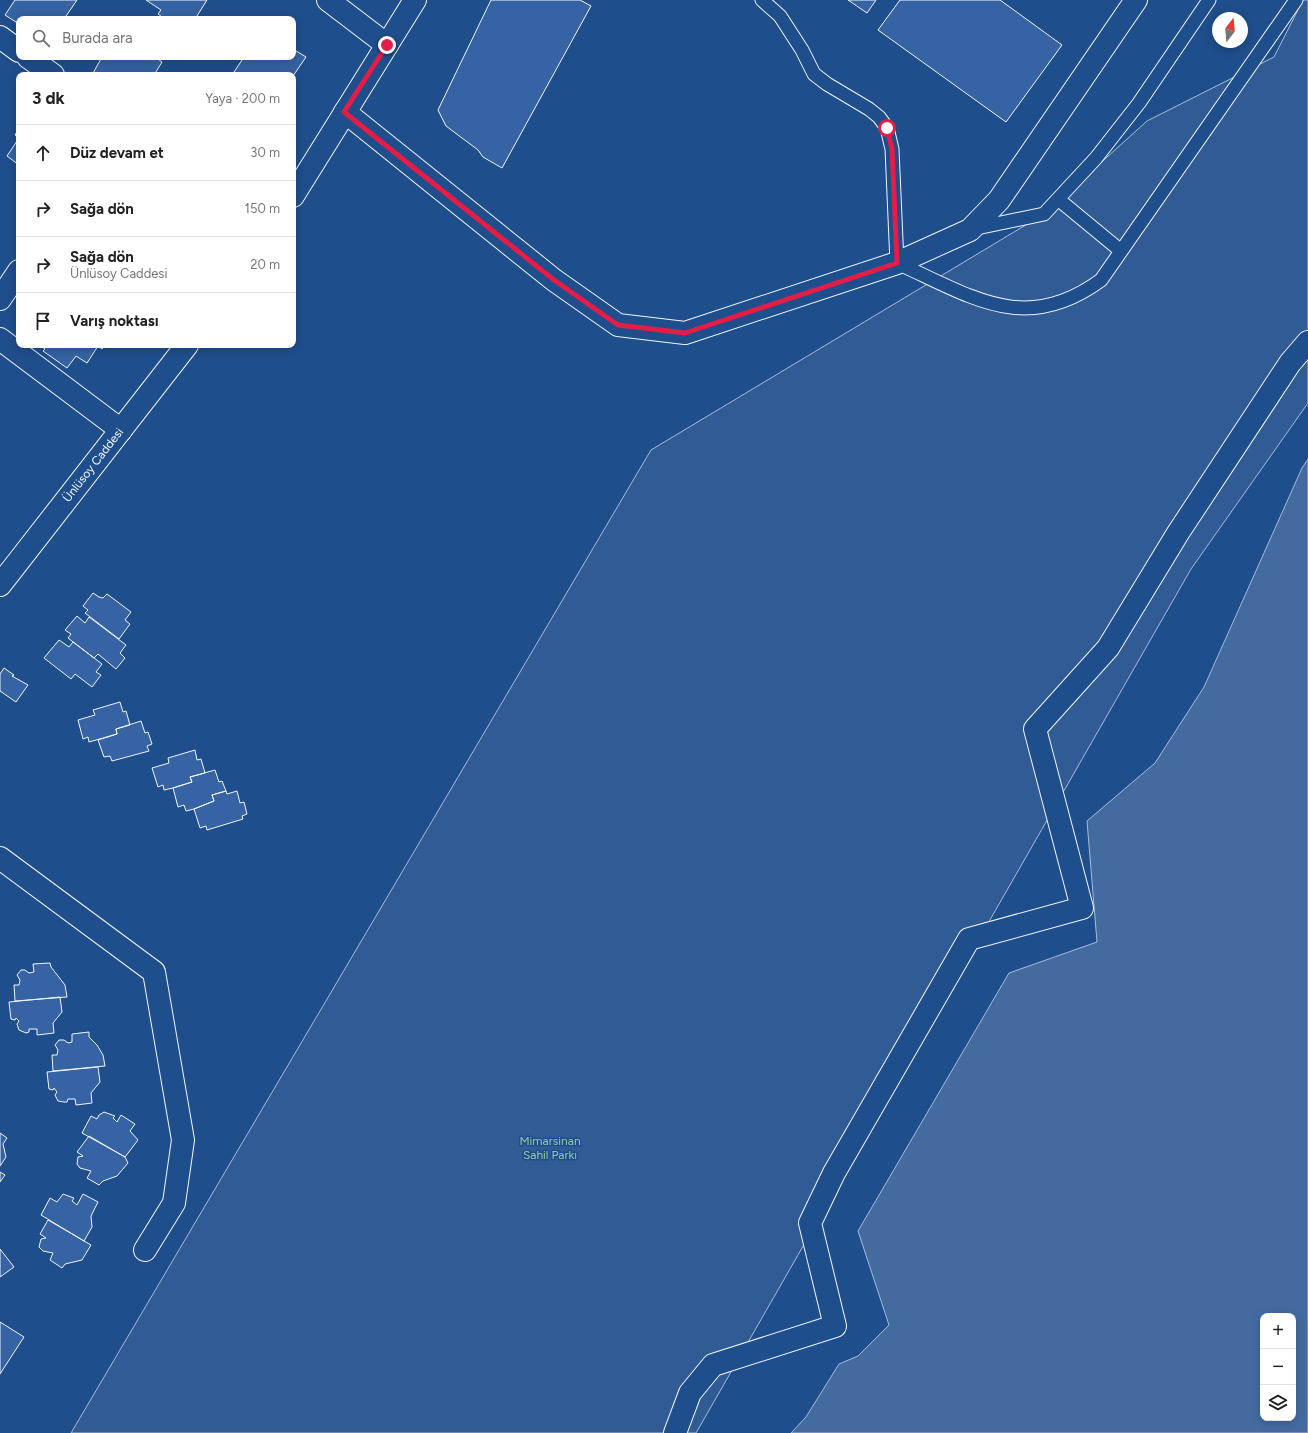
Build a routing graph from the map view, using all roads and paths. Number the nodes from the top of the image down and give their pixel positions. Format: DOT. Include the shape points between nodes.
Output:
graph roads {
  1 [pos="328,0"];
  2 [pos="415,0"];
  3 [pos="762,0"];
  4 [pos="1136,0"];
  5 [pos="1209,0"];
  6 [pos="1296,0"];
  7 [pos="0,37"];
  8 [pos="387,45"];
  9 [pos="16,49"];
  10 [pos="32,60"];
  11 [pos="49,72"];
  12 [pos="344,112"];
  13 [pos="296,191"];
  14 [pos="1058,199"];
  15 [pos="970,230"];
  16 [pos="1121,251"];
  17 [pos="897,263"];
  18 [pos="16,275"];
  19 [pos="0,299"];
  20 [pos="0,340"];
  21 [pos="1308,342"];
  22 [pos="185,348"];
  23 [pos="121,430"];
  24 [pos="0,585"];
  25 [pos="0,858"];
  26 [pos="145,1250"];
  27 [pos="675,1433"];
  1 -- 8 [label="street"];
  2 -- 8 [label="street"];
  3 -- 17 [label="lane" via="780,16 814,74 869,109 887,128 892,149"];
  4 -- 15 [label="street" via="999,200"];
  5 -- 14 [label="lane" via="1139,103 1096,158"];
  6 -- 16 [label="lane"];
  7 -- 9 [label="street"];
  8 -- 12 [label="street"];
  10 -- 11 [label="street"];
  12 -- 13 [label="street"];
  12 -- 17 [label="street" via="554,280 618,325 685,333"];
  14 -- 15 [label="lane" via="1044,214"];
  14 -- 16 [label="lane"];
  15 -- 17 [label="street"];
  16 -- 17 [label="lane" via="1101,280 1086,291 1052,305 1031,308 1009,308 989,304"];
  18 -- 19 [label="street"];
  20 -- 23 [label="street"];
  21 -- 27 [label="street" via="1290,363 1178,533 1108,648 1035,729 1082,908 970,939 834,1173 810,1223 835,1326 713,1365 690,1393"];
  22 -- 23 [label="street, Ünlüsoy Caddesi"];
  23 -- 24 [label="street, Ünlüsoy Caddesi"];
  25 -- 26 [label="street" via="154,972 183,1140 174,1203"];
}
